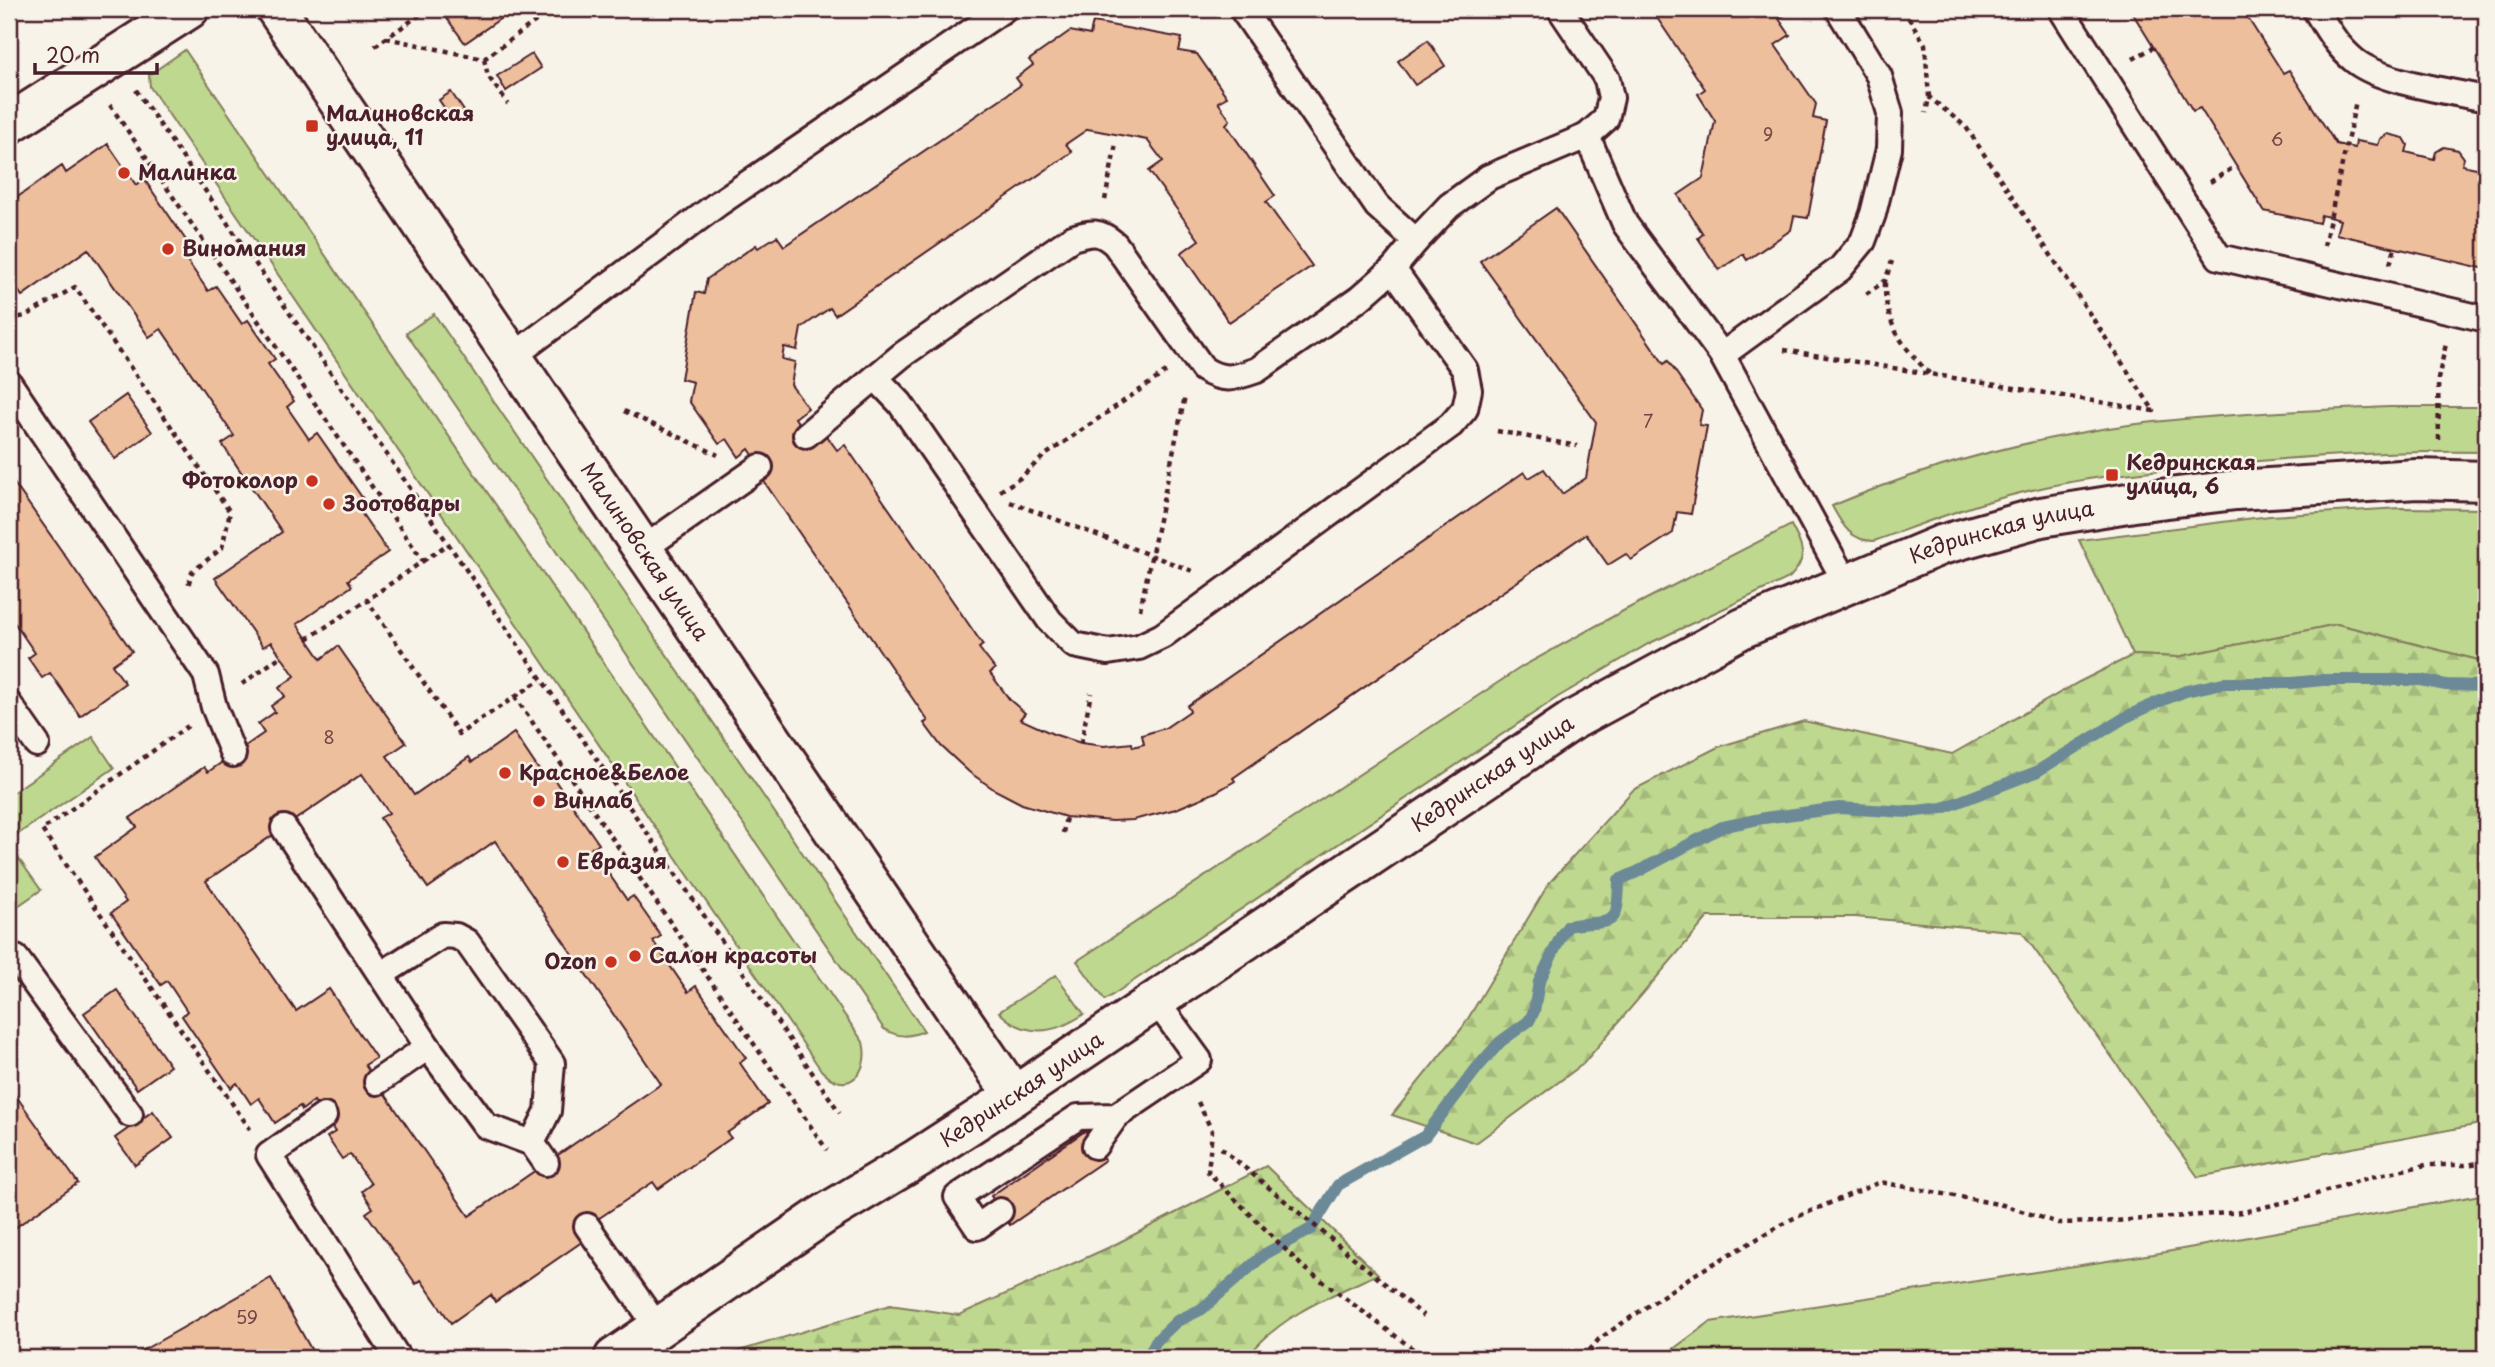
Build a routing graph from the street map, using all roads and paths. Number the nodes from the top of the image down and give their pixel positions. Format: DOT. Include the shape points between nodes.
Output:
graph roads {
  1 [pos="189,9"];
  2 [pos="276,9"];
  3 [pos="428,9"];
  4 [pos="552,9"];
  5 [pos="1004,9"];
  6 [pos="1242,9"];
  7 [pos="1560,9"];
  8 [pos="1838,9"];
  9 [pos="1903,9"];
  10 [pos="2061,9"];
  11 [pos="2315,9"];
  12 [pos="386,38"];
  13 [pos="374,46"];
  14 [pos="2154,47"];
  15 [pos="484,59"];
  16 [pos="2131,60"];
  17 [pos="135,89"];
  18 [pos="2357,96"];
  19 [pos="1929,97"];
  20 [pos="2486,99"];
  21 [pos="508,104"];
  22 [pos="119,118"];
  23 [pos="9,124"];
  24 [pos="1924,124"];
  25 [pos="1587,136"];
  26 [pos="1116,144"];
  27 [pos="2236,166"];
  28 [pos="2207,184"];
  29 [pos="1105,200"];
  30 [pos="1416,241"];
  31 [pos="2324,248"];
  32 [pos="1896,251"];
  33 [pos="1393,270"];
  34 [pos="1885,281"];
  35 [pos="1862,297"];
  36 [pos="9,319"];
  37 [pos="2486,319"];
  38 [pos="1795,343"];
  39 [pos="1722,355"];
  40 [pos="512,357"];
  41 [pos="1198,362"];
  42 [pos="1932,375"];
  43 [pos="876,378"];
  44 [pos="2438,379"];
  45 [pos="9,383"];
  46 [pos="624,411"];
  47 [pos="1497,432"];
  48 [pos="806,435"];
  49 [pos="1577,446"];
  50 [pos="2439,451"];
  51 [pos="753,472"];
  52 [pos="2486,481"];
  53 [pos="448,544"];
  54 [pos="643,549"];
  55 [pos="1152,555"];
  56 [pos="424,561"];
  57 [pos="1846,583"];
  58 [pos="1229,588"];
  59 [pos="187,595"];
  60 [pos="367,600"];
  61 [pos="307,639"];
  62 [pos="1139,647"];
  63 [pos="281,656"];
  64 [pos="540,680"];
  65 [pos="1091,693"];
  66 [pos="515,697"];
  67 [pos="9,704"];
  68 [pos="214,707"];
  69 [pos="1081,743"];
  70 [pos="37,744"];
  71 [pos="233,754"];
  72 [pos="1066,817"];
  73 [pos="284,828"];
  74 [pos="1063,833"];
  75 [pos="9,963"];
  76 [pos="382,974"];
  77 [pos="1156,1001"];
  78 [pos="428,1047"];
  79 [pos="1184,1070"];
  80 [pos="377,1082"];
  81 [pos="1014,1096"];
  82 [pos="839,1113"];
  83 [pos="130,1114"];
  84 [pos="324,1116"];
  85 [pos="1116,1116"];
  86 [pos="532,1143"];
  87 [pos="1095,1146"];
  88 [pos="1221,1148"];
  89 [pos="827,1150"];
  90 [pos="269,1155"];
  91 [pos="2486,1162"];
  92 [pos="546,1163"];
  93 [pos="1000,1211"];
  94 [pos="587,1226"];
  95 [pos="1424,1316"];
  96 [pos="658,1328"];
  97 [pos="398,1358"];
  98 [pos="614,1358"];
  99 [pos="1425,1358"];
  100 [pos="1583,1358"];
  1 -- 23 [label="street"];
  2 -- 40 [label="street, Малиновская улица"];
  3 -- 12 [label="path"];
  4 -- 15 [label="path"];
  5 -- 40 [label="lane" via="719,203"];
  6 -- 30 [label="lane" via="1377,206"];
  7 -- 25 [label="lane" via="1607,79 1611,98 1606,119"];
  8 -- 39 [label="lane" via="1879,76 1890,113 1889,149 1863,242 1840,269"];
  9 -- 19 [label="path" via="1925,44"];
  10 -- 37 [label="lane" via="2220,257"];
  11 -- 20 [label="lane" via="2356,62 2383,76"];
  12 -- 13 [label="path"];
  12 -- 15 [label="path"];
  14 -- 16 [label="path"];
  15 -- 21 [label="path" via="488,76"];
  17 -- 53 [label="path"];
  18 -- 31 [label="path"];
  19 -- 24 [label="path"];
  19 -- 42 [label="path" via="1966,127 2154,411"];
  22 -- 56 [label="path"];
  25 -- 30 [label="lane" via="1489,177 1449,206"];
  25 -- 39 [label="lane" via="1625,224"];
  26 -- 29 [label="path"];
  27 -- 28 [label="path"];
  30 -- 33 [label="lane"];
  32 -- 34 [label="path"];
  33 -- 41 [label="lane" via="1257,370 1217,377"];
  33 -- 58 [label="lane" via="1465,370 1469,390 1465,409 1451,425"];
  34 -- 35 [label="path"];
  34 -- 42 [label="path" via="1884,303 1892,324 1906,349"];
  36 -- 59 [label="path" via="26,316 75,287 230,512 222,548 192,572"];
  38 -- 42 [label="path" via="1784,350"];
  39 -- 57 [label="lane"];
  40 -- 54 [label="street, Малиновская улица"];
  41 -- 43 [label="lane" via="1115,244 1105,235 1090,232 1072,238 902,355"];
  41 -- 55 [label="path" via="1185,396"];
  41 -- 55 [label="path" via="1044,456 993,495"];
  43 -- 48 [label="lane"];
  43 -- 62 [label="lane" via="900,403 1050,621 1074,645 1108,652"];
  44 -- 50 [label="path"];
  45 -- 68 [label="lane" via="206,675"];
  46 -- 51 [label="path"];
  47 -- 49 [label="path"];
  51 -- 54 [label="lane"];
  52 -- 57 [label="street, Кедринская улица" via="2236,490 2117,504 2041,517 1953,542"];
  53 -- 56 [label="path"];
  53 -- 64 [label="path"];
  54 -- 81 [label="street, Малиновская улица"];
  55 -- 58 [label="path"];
  55 -- 62 [label="path" via="1136,628"];
  56 -- 60 [label="path"];
  57 -- 77 [label="street, Кедринская улица" via="1743,628 1573,720"];
  58 -- 62 [label="lane"];
  60 -- 61 [label="path"];
  60 -- 66 [label="path" via="459,734"];
  63 -- 68 [label="path"];
  64 -- 66 [label="path"];
  64 -- 82 [label="path"];
  65 -- 69 [label="path"];
  66 -- 89 [label="path"];
  67 -- 70 [label="lane"];
  68 -- 71 [label="lane"];
  68 -- 90 [label="path" via="41,830"];
  72 -- 74 [label="path"];
  73 -- 76 [label="lane"];
  75 -- 83 [label="lane" via="16,958"];
  76 -- 78 [label="lane"];
  76 -- 86 [label="lane" via="443,935 467,942 552,1063 548,1111"];
  77 -- 79 [label="lane" via="1199,1060"];
  77 -- 81 [label="street, Кедринская улица"];
  78 -- 80 [label="lane"];
  78 -- 86 [label="lane" via="486,1125"];
  79 -- 85 [label="lane"];
  79 -- 99 [label="path" via="1212,1131 1208,1172 1302,1266"];
  81 -- 96 [label="street, Кедринская улица" via="823,1216"];
  84 -- 90 [label="lane"];
  85 -- 87 [label="lane"];
  85 -- 93 [label="lane" via="1079,1117 957,1197 976,1227"];
  86 -- 92 [label="lane"];
  88 -- 95 [label="path"];
  90 -- 97 [label="lane"];
  91 -- 100 [label="path" via="2426,1165 2243,1212 2101,1223 2059,1223 2003,1205 1880,1182 1792,1219 1692,1276 1599,1339"];
  94 -- 96 [label="lane"];
  96 -- 98 [label="street, Кедринская улица"];
}
